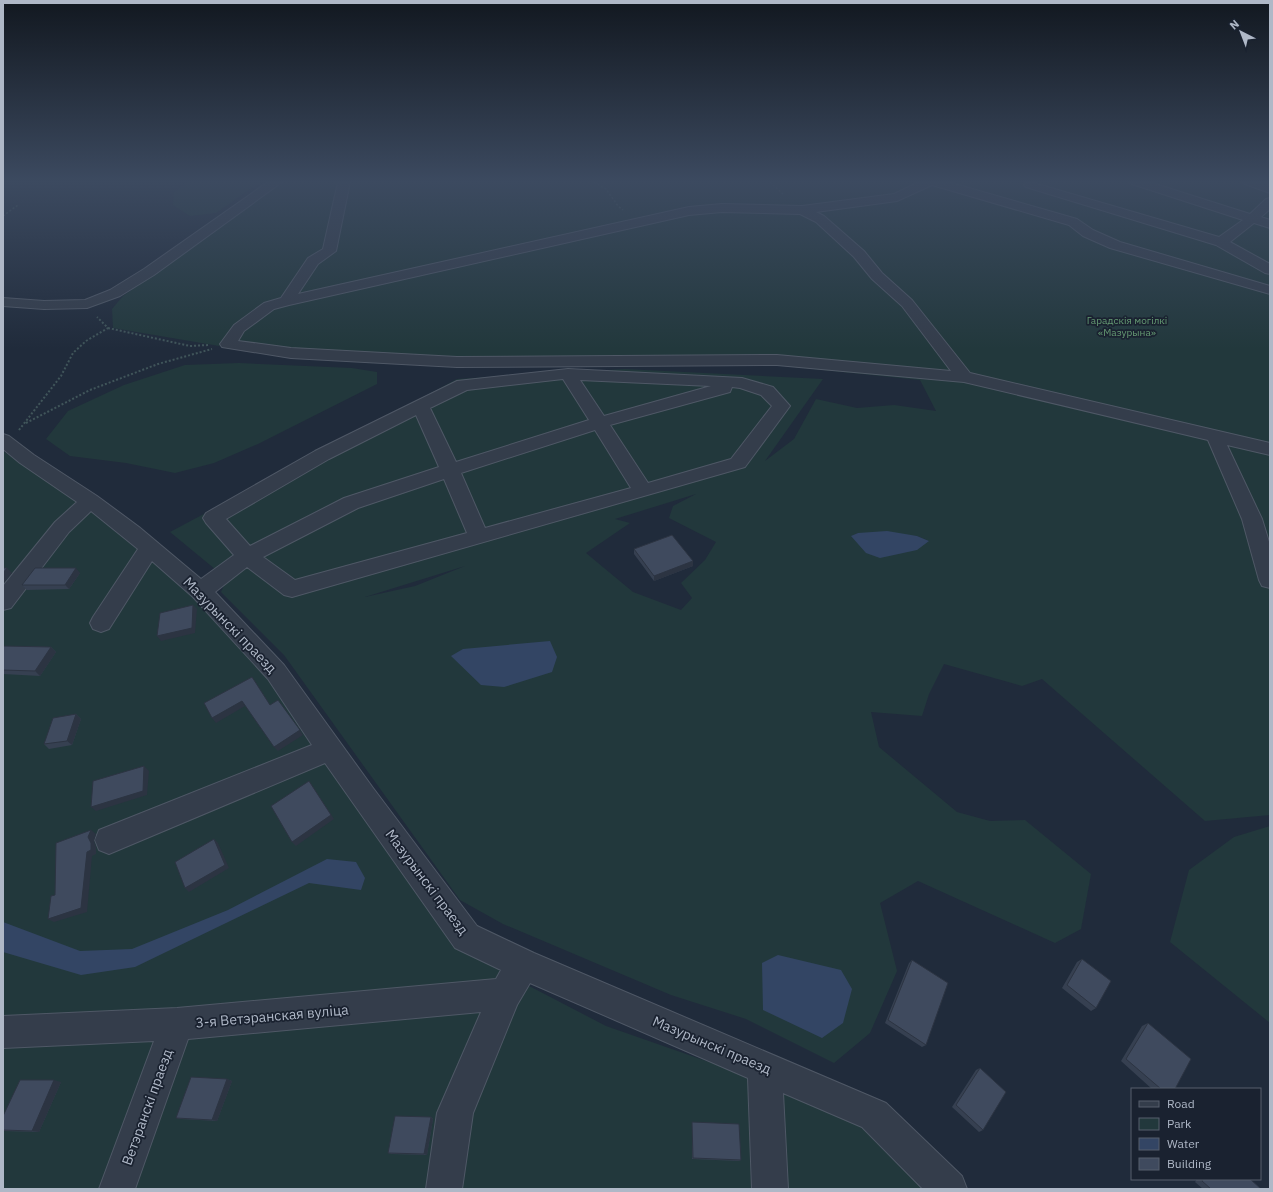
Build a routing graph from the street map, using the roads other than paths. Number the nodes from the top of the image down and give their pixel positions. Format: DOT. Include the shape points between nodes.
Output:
graph roads {
  1 [pos="198,238"];
  2 [pos="332,238"];
  3 [pos="572,238"];
  4 [pos="841,238"];
  5 [pos="1098,238"];
  6 [pos="1207,238"];
  7 [pos="1227,238"];
  8 [pos="1221,242"];
  9 [pos="1270,270"];
  10 [pos="1270,290"];
  11 [pos="286,301"];
  12 [pos="3,302"];
  13 [pos="568,374"];
  14 [pos="964,377"];
  15 [pos="742,383"];
  16 [pos="420,406"];
  17 [pos="599,423"];
  18 [pos="1216,436"];
  19 [pos="4,444"];
  20 [pos="1270,448"];
  21 [pos="450,470"];
  22 [pos="643,491"];
  23 [pos="90,501"];
  24 [pos="479,537"];
  25 [pos="150,548"];
  26 [pos="247,556"];
  27 [pos="1270,580"];
  28 [pos="201,592"];
  29 [pos="3,602"];
  30 [pos="101,623"];
  31 [pos="330,750"];
  32 [pos="108,840"];
  33 [pos="522,964"];
  34 [pos="505,994"];
  35 [pos="177,1024"];
  36 [pos="3,1032"];
  37 [pos="765,1068"];
  38 [pos="117,1189"];
  39 [pos="444,1189"];
  40 [pos="770,1189"];
  41 [pos="949,1189"];
  1 -- 12 [label="street" via="115,293 86,304 44,305"];
  2 -- 11 [label="street" via="329,251 312,261"];
  3 -- 11 [label="street"];
  4 -- 14 [label="street" via="906,303"];
  5 -- 10 [label="street" via="1114,245"];
  6 -- 8 [label="street"];
  7 -- 8 [label="street"];
  8 -- 9 [label="street"];
  11 -- 14 [label="street" via="269,306 239,328 228,344 290,353 457,362 777,360"];
  13 -- 15 [label="street"];
  13 -- 16 [label="street" via="463,385"];
  13 -- 17 [label="street"];
  14 -- 18 [label="street"];
  15 -- 17 [label="street"];
  15 -- 22 [label="street" via="766,391 781,406 738,463"];
  16 -- 21 [label="street"];
  16 -- 26 [label="street" via="322,455 213,518"];
  17 -- 21 [label="street"];
  17 -- 22 [label="street"];
  18 -- 20 [label="street"];
  18 -- 27 [label="street" via="1252,519"];
  19 -- 23 [label="street, Мазурынскі праезд"];
  21 -- 24 [label="street"];
  21 -- 26 [label="street" via="351,503"];
  22 -- 24 [label="street"];
  23 -- 25 [label="street, Мазурынскі праезд"];
  23 -- 29 [label="street" via="62,527"];
  24 -- 26 [label="street" via="292,589"];
  25 -- 28 [label="street, Мазурынскі праезд"];
  25 -- 30 [label="street"];
  26 -- 28 [label="street"];
  28 -- 31 [label="street, Мазурынскі праезд" via="276,672"];
  31 -- 32 [label="street"];
  31 -- 33 [label="street, Мазурынскі праезд" via="466,937"];
  33 -- 34 [label="street"];
  33 -- 37 [label="street, Мазурынскі праезд"];
  34 -- 35 [label="street, 3-я Ветэранская вуліца"];
  34 -- 39 [label="street" via="455,1113"];
  35 -- 36 [label="street, 3-я Ветэранская вуліца"];
  35 -- 38 [label="street, Ветэранскі праезд"];
  37 -- 40 [label="street"];
  37 -- 41 [label="street, Мазурынскі праезд" via="874,1115"];
}
